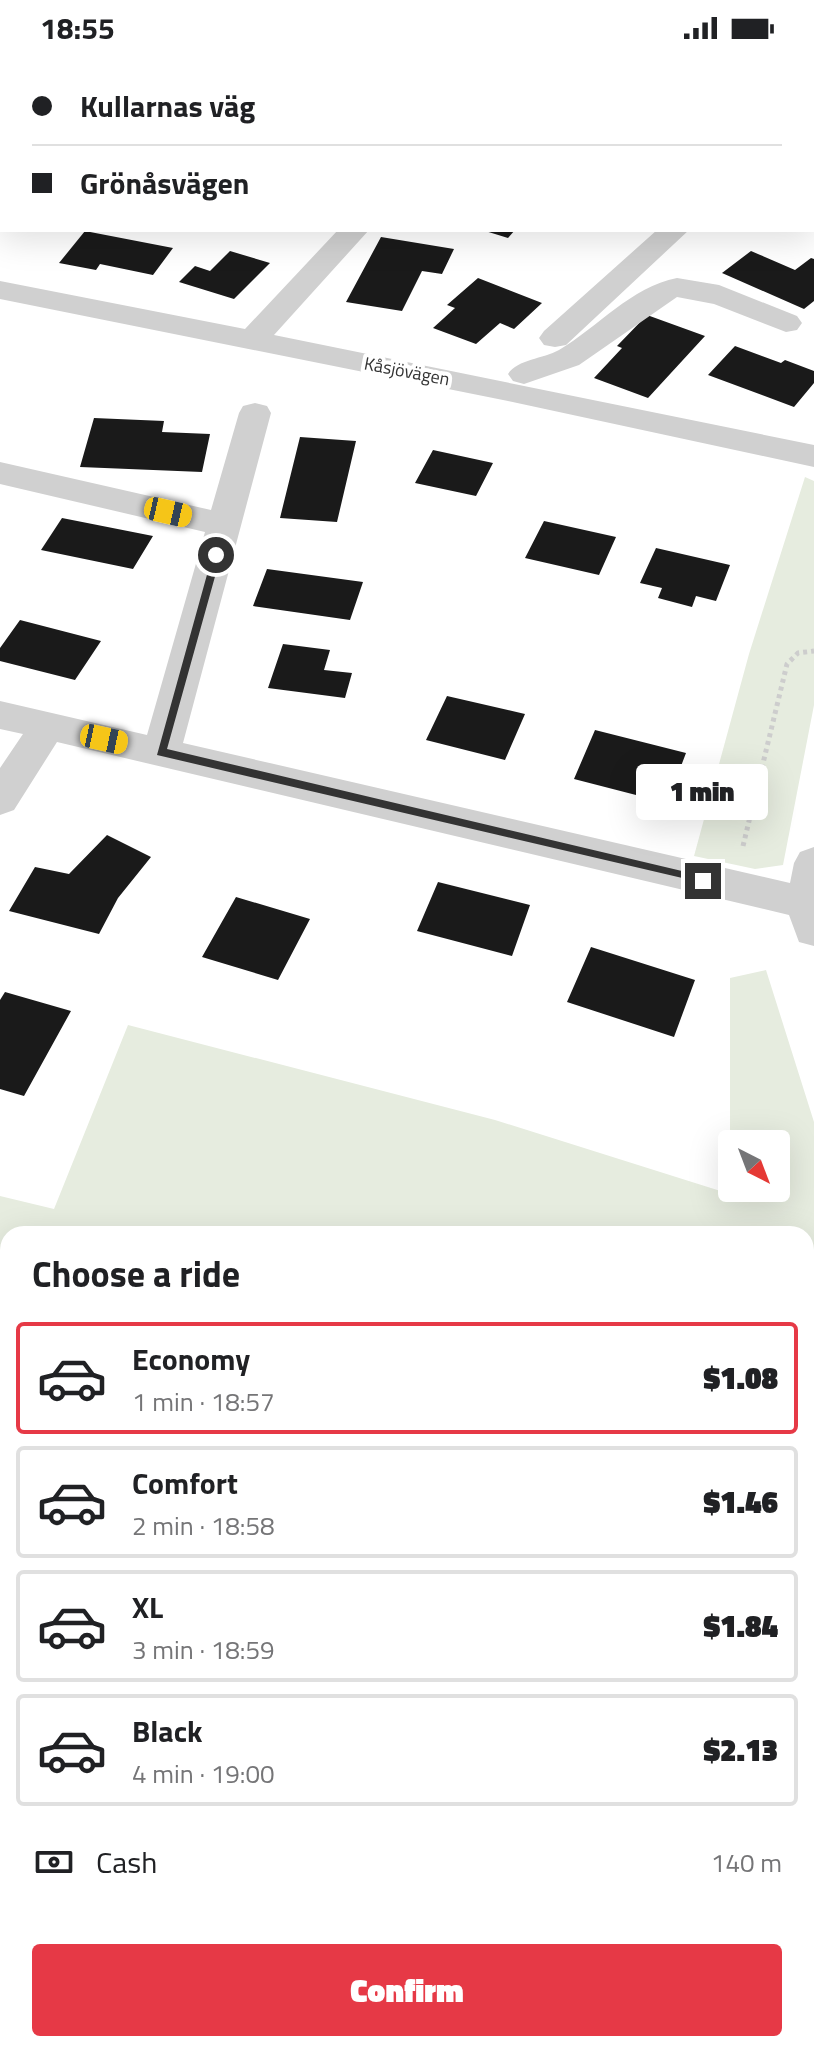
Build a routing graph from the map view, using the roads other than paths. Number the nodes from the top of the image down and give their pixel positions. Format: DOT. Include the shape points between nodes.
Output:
graph roads {
  1 [pos="352,232"];
  2 [pos="672,232"];
  3 [pos="0,290"];
  4 [pos="786,323"];
  5 [pos="252,340"];
  6 [pos="516,382"];
  7 [pos="255,413"];
  8 [pos="814,456"];
  9 [pos="0,473"];
  10 [pos="225,525"];
  11 [pos="0,715"];
  12 [pos="47,727"];
  13 [pos="161,752"];
  14 [pos="0,800"];
  15 [pos="814,863"];
  16 [pos="810,916"];
  1 -- 5 [label="street"];
  2 -- 6 [label="street" via="548,345"];
  3 -- 5 [label="street, Kåsjövägen"];
  4 -- 6 [label="street" via="694,287 674,287 568,358"];
  5 -- 6 [label="street, Kåsjövägen"];
  6 -- 8 [label="street, Kåsjövägen"];
  7 -- 10 [label="street"];
  9 -- 10 [label="street"];
  10 -- 13 [label="street"];
  11 -- 12 [label="street"];
  12 -- 13 [label="street"];
  12 -- 14 [label="street"];
  13 -- 16 [label="street"];
  15 -- 16 [label="street"];
}
